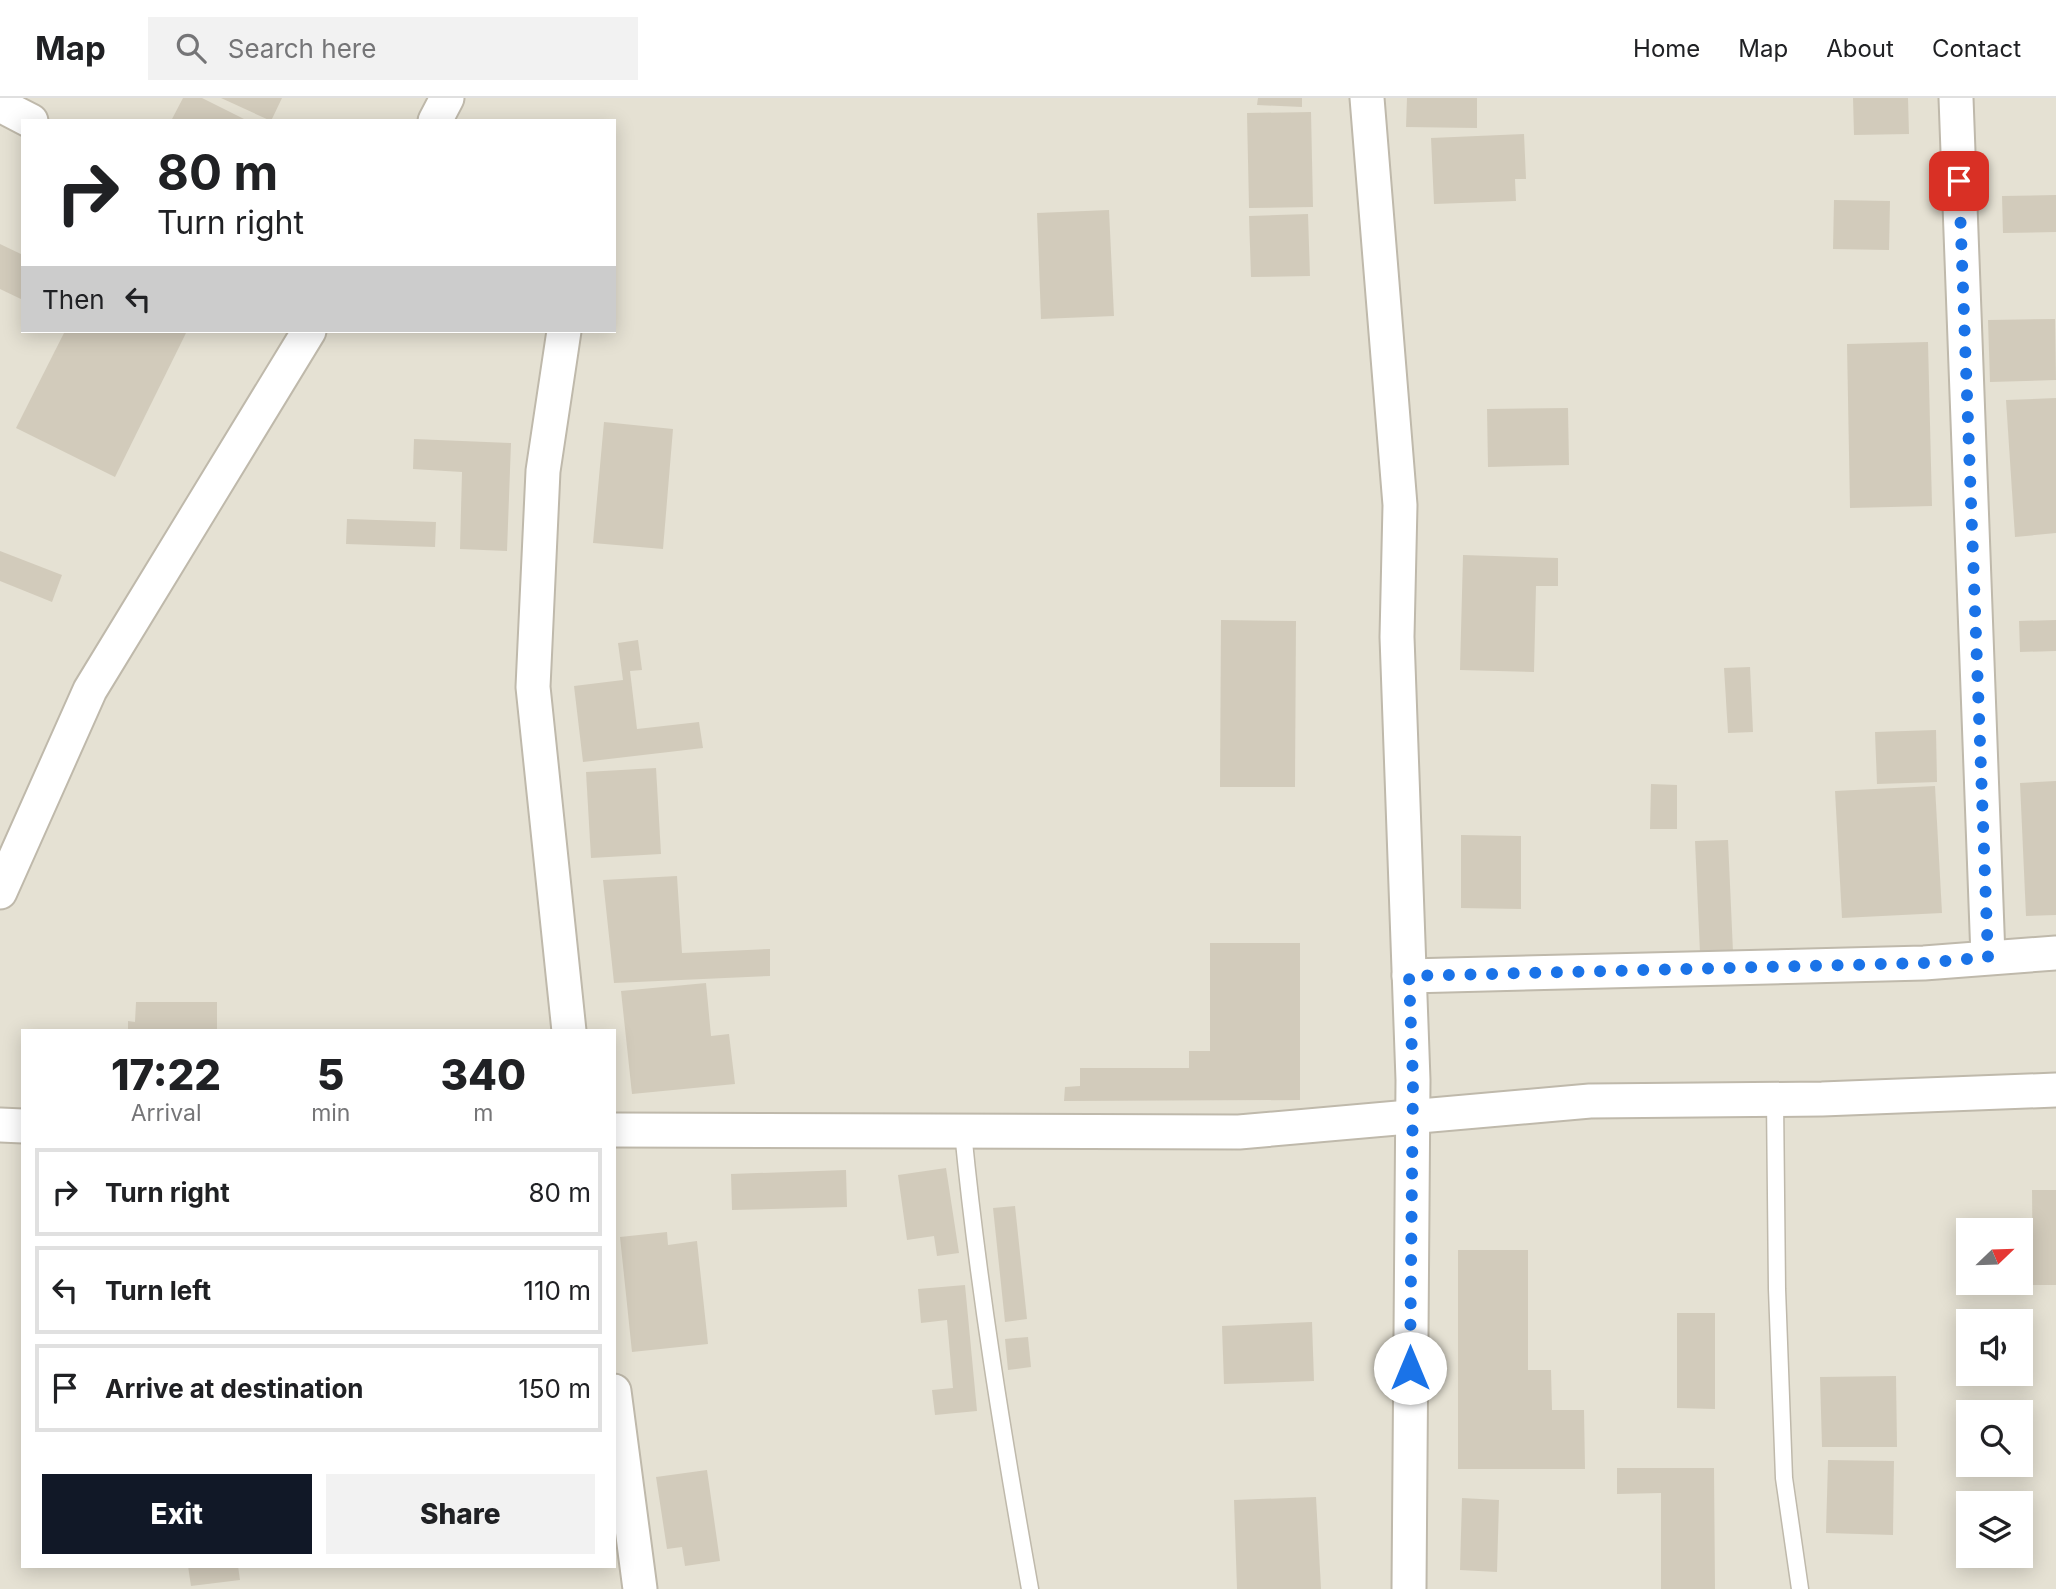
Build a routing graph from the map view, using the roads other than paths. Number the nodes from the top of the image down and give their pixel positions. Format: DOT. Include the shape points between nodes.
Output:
graph roads {
  1 [pos="447,98"];
  2 [pos="1367,98"];
  3 [pos="1956,98"];
  4 [pos="0,105"];
  5 [pos="27,119"];
  6 [pos="436,119"];
  7 [pos="308,333"];
  8 [pos="564,333"];
  9 [pos="0,892"];
  10 [pos="2056,953"];
  11 [pos="1988,957"];
  12 [pos="1409,976"];
  13 [pos="569,1029"];
  14 [pos="2056,1090"];
  15 [pos="1775,1099"];
  16 [pos="1412,1117"];
  17 [pos="0,1125"];
  18 [pos="21,1126"];
  19 [pos="616,1130"];
  20 [pos="963,1132"];
  21 [pos="616,1406"];
  22 [pos="640,1589"];
  23 [pos="1030,1589"];
  24 [pos="1409,1589"];
  25 [pos="1800,1589"];
  1 -- 6 [label="street"];
  2 -- 12 [label="street" via="1401,505 1396,637"];
  3 -- 11 [label="street"];
  4 -- 5 [label="street"];
  7 -- 9 [label="street" via="90,690"];
  8 -- 13 [label="street" via="543,471 533,687"];
  10 -- 11 [label="street"];
  11 -- 12 [label="street" via="1924,963"];
  12 -- 16 [label="street"];
  14 -- 15 [label="street"];
  15 -- 16 [label="street" via="1591,1101"];
  15 -- 25 [label="lane" via="1784,1478"];
  16 -- 20 [label="street" via="1239,1132"];
  16 -- 24 [label="street"];
  17 -- 18 [label="street"];
  19 -- 20 [label="street"];
  20 -- 23 [label="lane" via="1004,1445"];
  21 -- 22 [label="street"];
}
